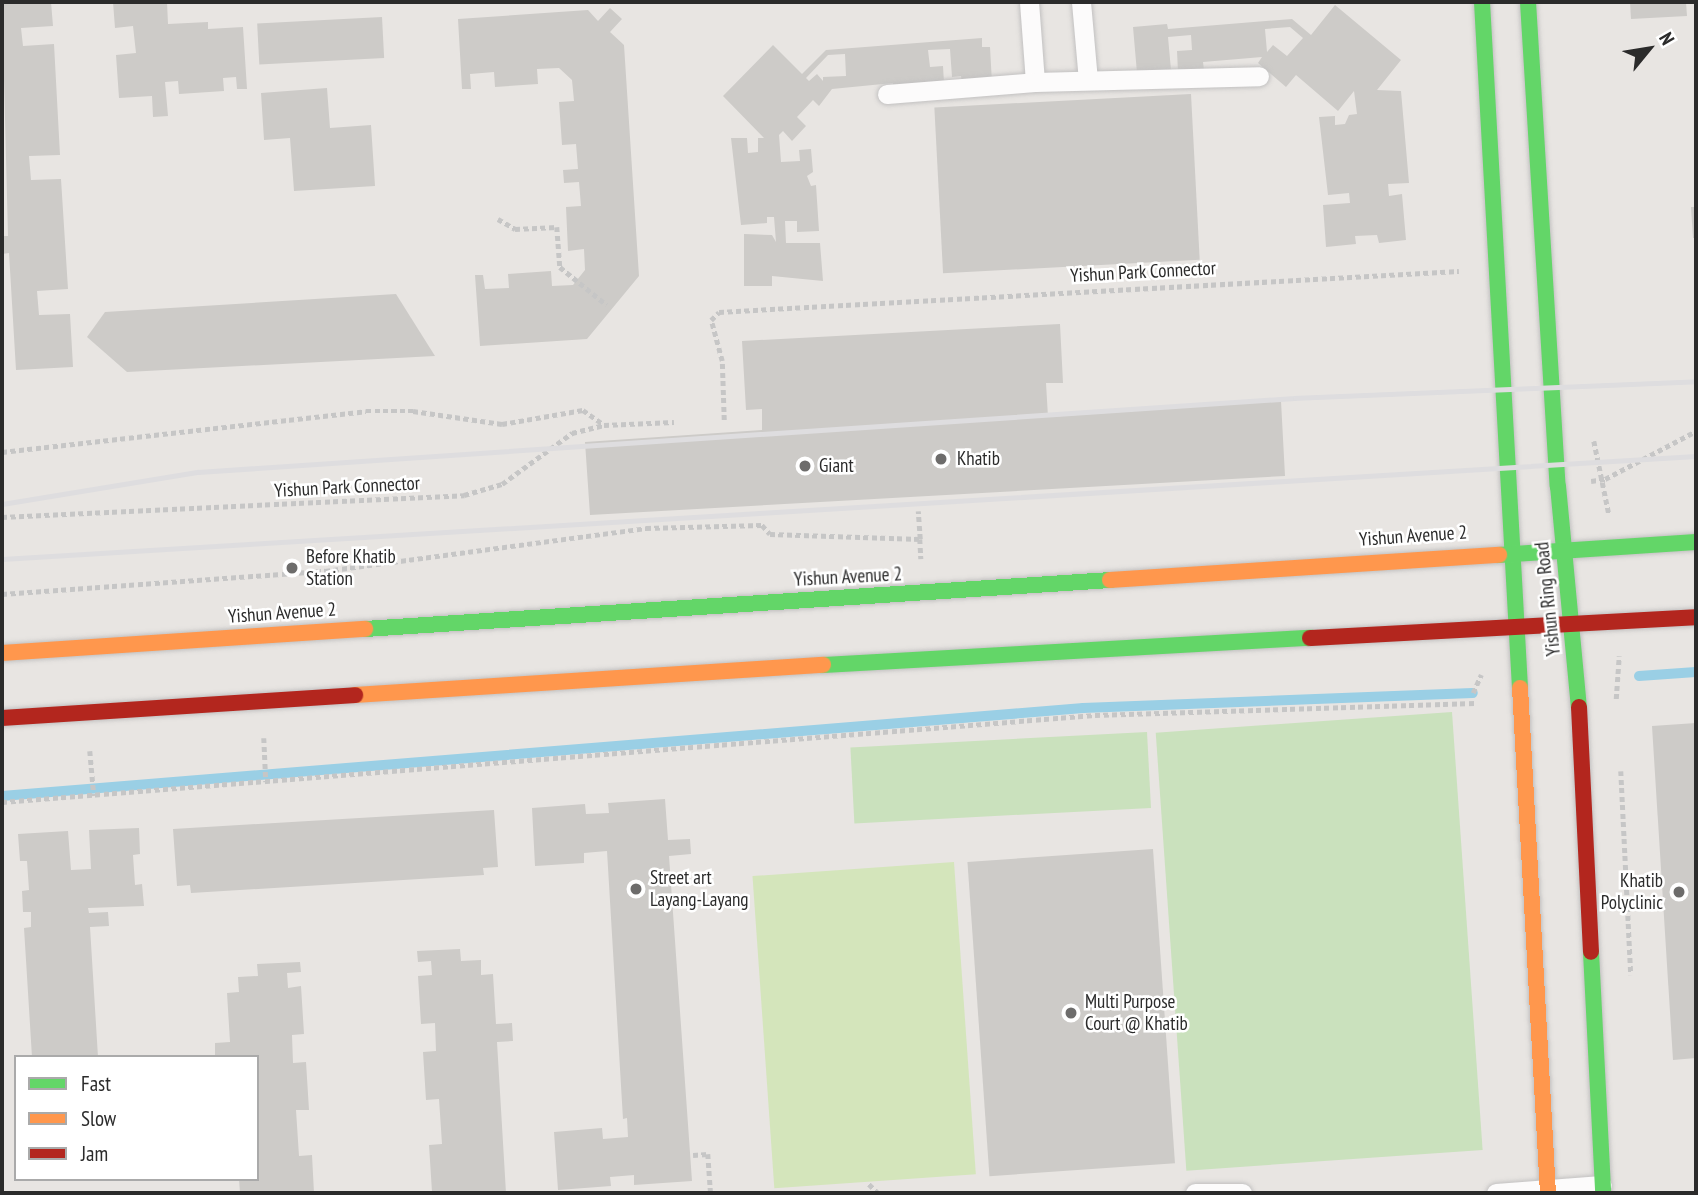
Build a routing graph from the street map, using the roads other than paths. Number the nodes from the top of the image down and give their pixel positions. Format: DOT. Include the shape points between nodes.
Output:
graph roads {
  1 [pos="1029,2"];
  2 [pos="1081,2"];
  3 [pos="1482,2"];
  4 [pos="1528,2"];
  5 [pos="1259,76"];
  6 [pos="1088,80"];
  7 [pos="1035,82"];
  8 [pos="887,94"];
  9 [pos="1696,542"];
  10 [pos="1564,550"];
  11 [pos="1510,552"];
  12 [pos="1696,617"];
  13 [pos="1572,625"];
  14 [pos="1515,627"];
  15 [pos="2,653"];
  16 [pos="2,718"];
  17 [pos="1603,1189"];
  18 [pos="1548,1191"];
  19 [pos="1195,1193"];
  20 [pos="1242,1193"];
  21 [pos="1496,1193"];
  1 -- 7 [label="lane"];
  2 -- 6 [label="lane"];
  3 -- 11 [label="main road, Yishun Ring Road"];
  4 -- 10 [label="main road, Yishun Ring Road"];
  5 -- 6 [label="lane"];
  6 -- 7 [label="lane"];
  7 -- 8 [label="lane"];
  9 -- 10 [label="main road, Yishun Avenue 2"];
  10 -- 11 [label="main road, Yishun Avenue 2"];
  10 -- 13 [label="main road, Yishun Ring Road"];
  11 -- 14 [label="main road, Yishun Ring Road"];
  11 -- 15 [label="main road, Yishun Avenue 2"];
  12 -- 13 [label="main road"];
  13 -- 14 [label="main road"];
  13 -- 17 [label="main road, Yishun Ring Road"];
  14 -- 16 [label="main road" via="649,675"];
  14 -- 18 [label="main road, Yishun Ring Road"];
  17 -- 18 [label="lane"];
  18 -- 21 [label="lane"];
  19 -- 20 [label="lane"];
}
